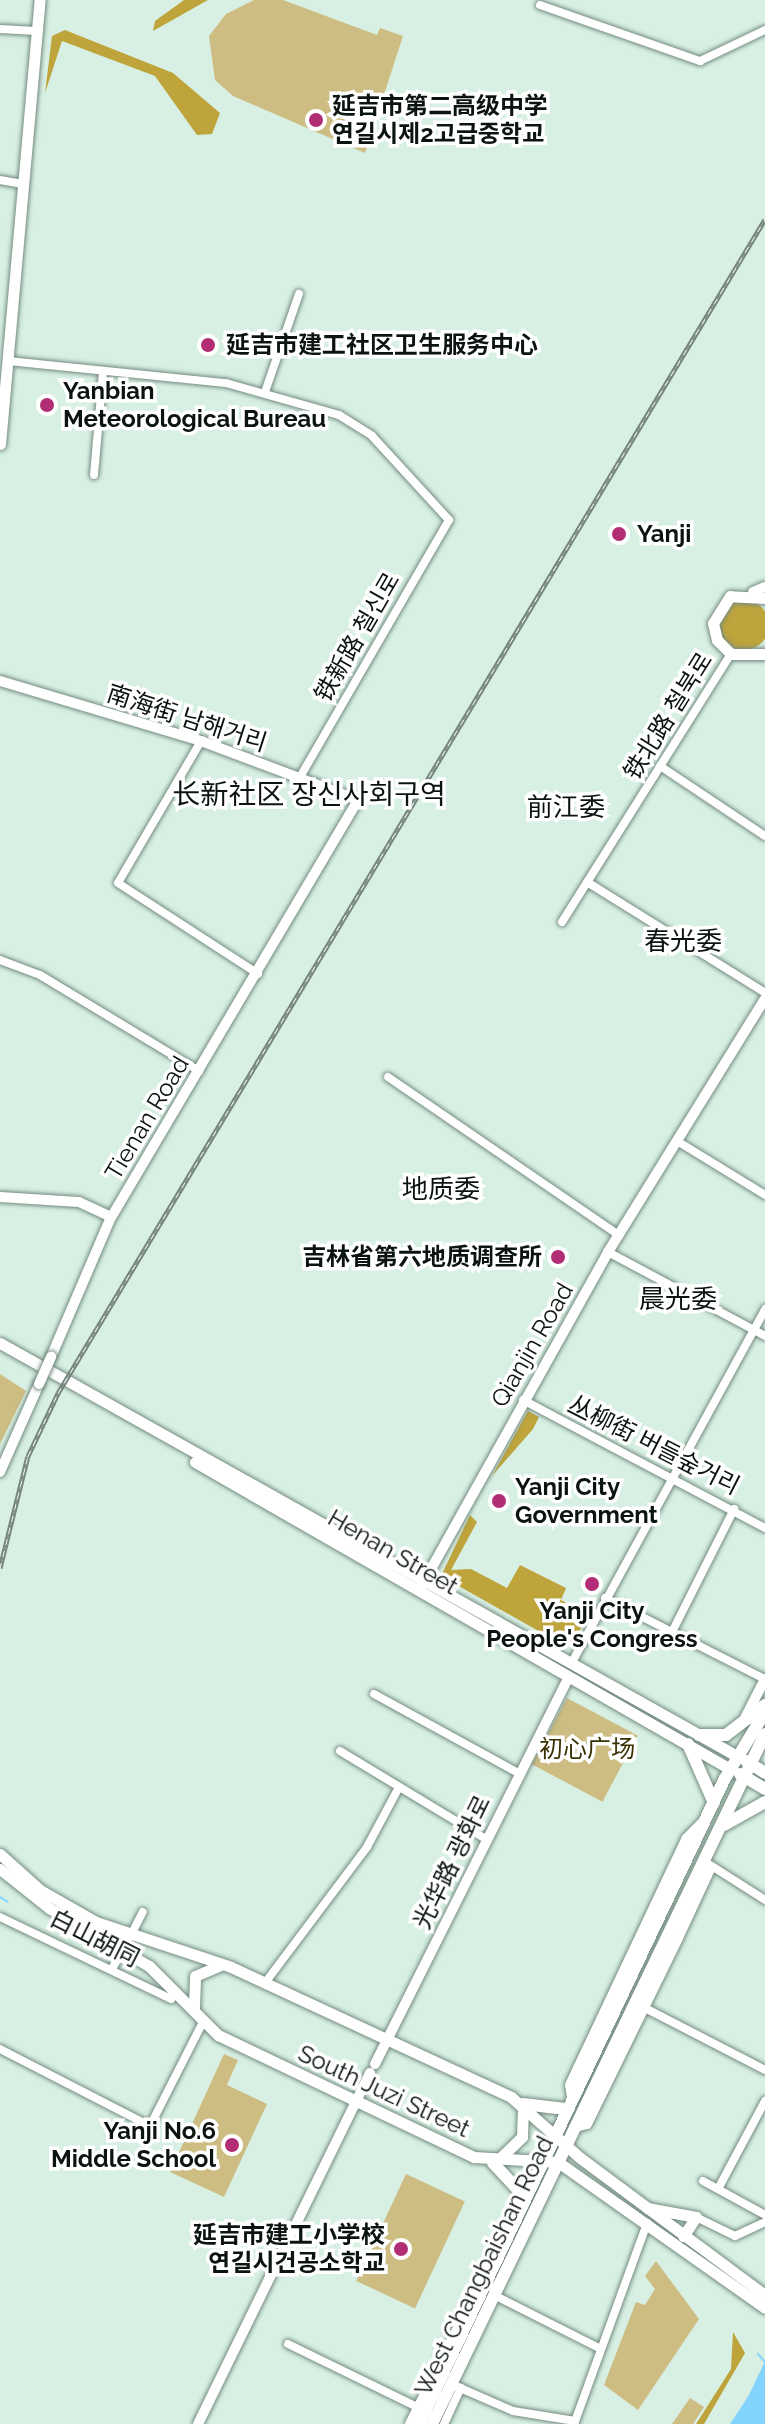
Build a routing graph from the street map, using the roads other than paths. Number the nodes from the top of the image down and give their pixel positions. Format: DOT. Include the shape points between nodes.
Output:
graph roads {
  1 [pos="40,0"];
  2 [pos="540,5"];
  3 [pos="0,29"];
  4 [pos="765,30"];
  5 [pos="36,31"];
  6 [pos="0,180"];
  7 [pos="23,184"];
  8 [pos="299,294"];
  9 [pos="8,361"];
  10 [pos="103,372"];
  11 [pos="265,392"];
  12 [pos="0,444"];
  13 [pos="94,475"];
  14 [pos="765,587"];
  15 [pos="753,592"];
  16 [pos="765,598"];
  17 [pos="763,653"];
  18 [pos="731,654"];
  19 [pos="0,681"];
  20 [pos="201,741"];
  21 [pos="660,766"];
  22 [pos="301,775"];
  23 [pos="358,800"];
  24 [pos="765,836"];
  25 [pos="587,882"];
  26 [pos="562,922"];
  27 [pos="0,960"];
  28 [pos="258,974"];
  29 [pos="765,996"];
  30 [pos="199,1071"];
  31 [pos="388,1077"];
  32 [pos="677,1141"];
  33 [pos="765,1195"];
  34 [pos="0,1197"];
  35 [pos="111,1217"];
  36 [pos="619,1235"];
  37 [pos="608,1252"];
  38 [pos="765,1309"];
  39 [pos="753,1329"];
  40 [pos="765,1336"];
  41 [pos="0,1343"];
  42 [pos="0,1350"];
  43 [pos="523,1400"];
  44 [pos="0,1472"];
  45 [pos="669,1476"];
  46 [pos="734,1509"];
  47 [pos="765,1528"];
  48 [pos="327,1533"];
  49 [pos="425,1581"];
  50 [pos="418,1592"];
  51 [pos="605,1598"];
  52 [pos="672,1632"];
  53 [pos="571,1664"];
  54 [pos="568,1679"];
  55 [pos="765,1679"];
  56 [pos="374,1694"];
  57 [pos="765,1705"];
  58 [pos="765,1712"];
  59 [pos="742,1723"];
  60 [pos="765,1734"];
  61 [pos="699,1735"];
  62 [pos="688,1744"];
  63 [pos="340,1751"];
  64 [pos="737,1756"];
  65 [pos="751,1764"];
  66 [pos="730,1769"];
  67 [pos="518,1773"];
  68 [pos="765,1773"];
  69 [pos="744,1777"];
  70 [pos="399,1787"];
  71 [pos="765,1789"];
  72 [pos="765,1802"];
  73 [pos="714,1803"];
  74 [pos="717,1833"];
  75 [pos="486,1839"];
  76 [pos="0,1854"];
  77 [pos="703,1860"];
  78 [pos="0,1869"];
  79 [pos="765,1900"];
  80 [pos="143,1912"];
  81 [pos="0,1917"];
  82 [pos="129,1937"];
  83 [pos="123,1949"];
  84 [pos="226,1965"];
  85 [pos="112,1969"];
  86 [pos="265,1983"];
  87 [pos="171,1999"];
  88 [pos="643,2007"];
  89 [pos="200,2018"];
  90 [pos="386,2040"];
  91 [pos="0,2049"];
  92 [pos="765,2070"];
  93 [pos="765,2101"];
  94 [pos="355,2103"];
  95 [pos="569,2103"];
  96 [pos="523,2104"];
  97 [pos="575,2127"];
  98 [pos="554,2135"];
  99 [pos="565,2146"];
  100 [pos="543,2156"];
  101 [pos="558,2162"];
  102 [pos="493,2163"];
  103 [pos="703,2181"];
  104 [pos="718,2189"];
  105 [pos="521,2202"];
  106 [pos="647,2208"];
  107 [pos="765,2215"];
  108 [pos="696,2217"];
  109 [pos="765,2222"];
  110 [pos="647,2223"];
  111 [pos="683,2236"];
  112 [pos="494,2295"];
  113 [pos="765,2295"];
  114 [pos="765,2308"];
  115 [pos="288,2344"];
  116 [pos="599,2348"];
  117 [pos="456,2386"];
  118 [pos="441,2406"];
  119 [pos="422,2409"];
  120 [pos="574,2422"];
  121 [pos="198,2424"];
  122 [pos="410,2424"];
  123 [pos="419,2424"];
  124 [pos="432,2424"];
  125 [pos="443,2424"];
  1 -- 5 [label="main road"];
  2 -- 4 [label="street" via="700,61"];
  3 -- 5 [label="street"];
  5 -- 7 [label="main road"];
  6 -- 7 [label="street"];
  7 -- 9 [label="main road"];
  8 -- 11 [label="street"];
  9 -- 10 [label="street"];
  9 -- 12 [label="main road"];
  10 -- 11 [label="street"];
  10 -- 13 [label="street"];
  11 -- 22 [label="street, 铁新路 철신로" via="356,423 449,520"];
  14 -- 15 [label="street"];
  15 -- 16 [label="main road"];
  15 -- 18 [label="main road" via="730,596 715,612 715,637"];
  17 -- 18 [label="main road"];
  18 -- 21 [label="street, 铁北路 철북로"];
  19 -- 20 [label="street, 南海街 남해거리"];
  20 -- 22 [label="street, 南海街 남해거리"];
  20 -- 28 [label="street" via="118,883"];
  21 -- 24 [label="street"];
  21 -- 25 [label="street, 铁北路 철북로"];
  22 -- 23 [label="street, 南海街 남해거리"];
  23 -- 28 [label="street, Tienan Road"];
  25 -- 26 [label="street, 铁北路 철북로"];
  25 -- 29 [label="street"];
  27 -- 30 [label="street" via="40,975"];
  28 -- 30 [label="street, Tienan Road"];
  29 -- 32 [label="street, Qianjin Road"];
  30 -- 35 [label="street, Tienan Road"];
  31 -- 36 [label="street"];
  32 -- 33 [label="street"];
  32 -- 36 [label="street, Qianjin Road"];
  34 -- 35 [label="street" via="79,1202"];
  35 -- 44 [label="street, Tienan Road, bridge"];
  36 -- 37 [label="street, Qianjin Road"];
  37 -- 39 [label="street"];
  37 -- 43 [label="street, Qianjin Road"];
  38 -- 39 [label="street"];
  39 -- 40 [label="street"];
  39 -- 45 [label="street"];
  41 -- 48 [label="main road, Henan Street"];
  42 -- 48 [label="main road, Henan Street"];
  43 -- 45 [label="street, 丛柳街 버들숲거리"];
  43 -- 49 [label="street, Qianjin Road"];
  45 -- 46 [label="street, 丛柳街 버들숲거리"];
  45 -- 51 [label="street"];
  46 -- 47 [label="street, 丛柳街 버들숲거리"];
  46 -- 52 [label="street"];
  48 -- 49 [label="main road, Henan Street"];
  48 -- 50 [label="main road, Henan Street"];
  49 -- 50 [label="street, Qianjin Road"];
  49 -- 53 [label="main road, Henan Street"];
  50 -- 54 [label="main road, Henan Street"];
  51 -- 52 [label="street"];
  51 -- 53 [label="street"];
  52 -- 55 [label="street"];
  53 -- 61 [label="main road, Henan Street"];
  54 -- 62 [label="main road, Henan Street"];
  54 -- 67 [label="street, 光华路 광화로"];
  55 -- 59 [label="street"];
  56 -- 67 [label="street"];
  57 -- 59 [label="main road"];
  58 -- 64 [label="main road, West Changbaishan Road"];
  59 -- 61 [label="main road" via="719,1738"];
  60 -- 65 [label="main road, West Changbaishan Road"];
  61 -- 64 [label="main road, Henan Street"];
  62 -- 66 [label="main road, Henan Street"];
  62 -- 73 [label="main road"];
  63 -- 70 [label="street"];
  64 -- 65 [label="main road, Henan Street"];
  64 -- 66 [label="main road, West Changbaishan Road"];
  65 -- 68 [label="main road, Henan Street"];
  65 -- 69 [label="main road, West Changbaishan Road"];
  66 -- 69 [label="main road, Henan Street"];
  66 -- 73 [label="main road, West Changbaishan Road"];
  67 -- 75 [label="street, 光华路 광화로"];
  69 -- 71 [label="main road, Henan Street"];
  69 -- 74 [label="main road, West Changbaishan Road"];
  70 -- 75 [label="street"];
  70 -- 86 [label="street" via="367,1847"];
  72 -- 74 [label="main road" via="731,1816"];
  73 -- 95 [label="main road, West Changbaishan Road" via="582,2089"];
  74 -- 77 [label="main road, West Changbaishan Road"];
  75 -- 90 [label="street, 光华路 광화로"];
  76 -- 82 [label="main road, South Juzi Street" via="40,1890"];
  77 -- 79 [label="street"];
  77 -- 88 [label="street, West Changbaishan Road" via="710,1869"];
  77 -- 97 [label="main road, West Changbaishan Road"];
  78 -- 83 [label="main road, South Juzi Street" via="49,1908"];
  80 -- 82 [label="street"];
  81 -- 85 [label="street, 白山胡同"];
  82 -- 84 [label="main road, South Juzi Street"];
  83 -- 85 [label="street"];
  83 -- 89 [label="main road, South Juzi Street"];
  84 -- 86 [label="main road, South Juzi Street"];
  84 -- 89 [label="main road" via="195,1976"];
  85 -- 87 [label="street, 白山胡同"];
  86 -- 90 [label="main road, South Juzi Street"];
  88 -- 92 [label="street"];
  88 -- 97 [label="street, West Changbaishan Road" via="587,2124"];
  89 -- 91 [label="street" via="150,2126"];
  89 -- 94 [label="main road, South Juzi Street"];
  90 -- 94 [label="street, 光华路 광화로"];
  90 -- 96 [label="main road, South Juzi Street"];
  93 -- 104 [label="street"];
  94 -- 102 [label="main road, South Juzi Street"];
  94 -- 121 [label="street, 光华路 광화로"];
  95 -- 96 [label="main road"];
  95 -- 98 [label="main road, West Changbaishan Road"];
  96 -- 98 [label="main road, South Juzi Street"];
  96 -- 102 [label="main road" via="522,2137"];
  97 -- 99 [label="main road, West Changbaishan Road"];
  98 -- 99 [label="main road, South Juzi Street"];
  98 -- 100 [label="main road, West Changbaishan Road"];
  99 -- 101 [label="main road, West Changbaishan Road"];
  99 -- 106 [label="main road, South Juzi Street"];
  100 -- 101 [label="main road, South Juzi Street"];
  100 -- 102 [label="main road, South Juzi Street"];
  100 -- 105 [label="main road, West Changbaishan Road"];
  101 -- 110 [label="main road, South Juzi Street"];
  101 -- 112 [label="main road, West Changbaishan Road"];
  102 -- 105 [label="main road"];
  103 -- 104 [label="street"];
  104 -- 107 [label="street"];
  105 -- 119 [label="main road, West Changbaishan Road"];
  106 -- 108 [label="main road"];
  106 -- 111 [label="main road, South Juzi Street"];
  108 -- 109 [label="street" via="735,2236"];
  108 -- 111 [label="main road"];
  110 -- 114 [label="main road, South Juzi Street"];
  110 -- 116 [label="street"];
  111 -- 113 [label="main road, South Juzi Street"];
  112 -- 116 [label="street"];
  112 -- 117 [label="main road, West Changbaishan Road"];
  115 -- 119 [label="street"];
  116 -- 120 [label="street"];
  117 -- 118 [label="main road, West Changbaishan Road"];
  117 -- 120 [label="street" via="513,2411"];
  117 -- 125 [label="street"];
  118 -- 124 [label="main road, West Changbaishan Road"];
  118 -- 125 [label="main road"];
  119 -- 122 [label="street, West Changbaishan Road"];
  119 -- 123 [label="main road, West Changbaishan Road"];
}
